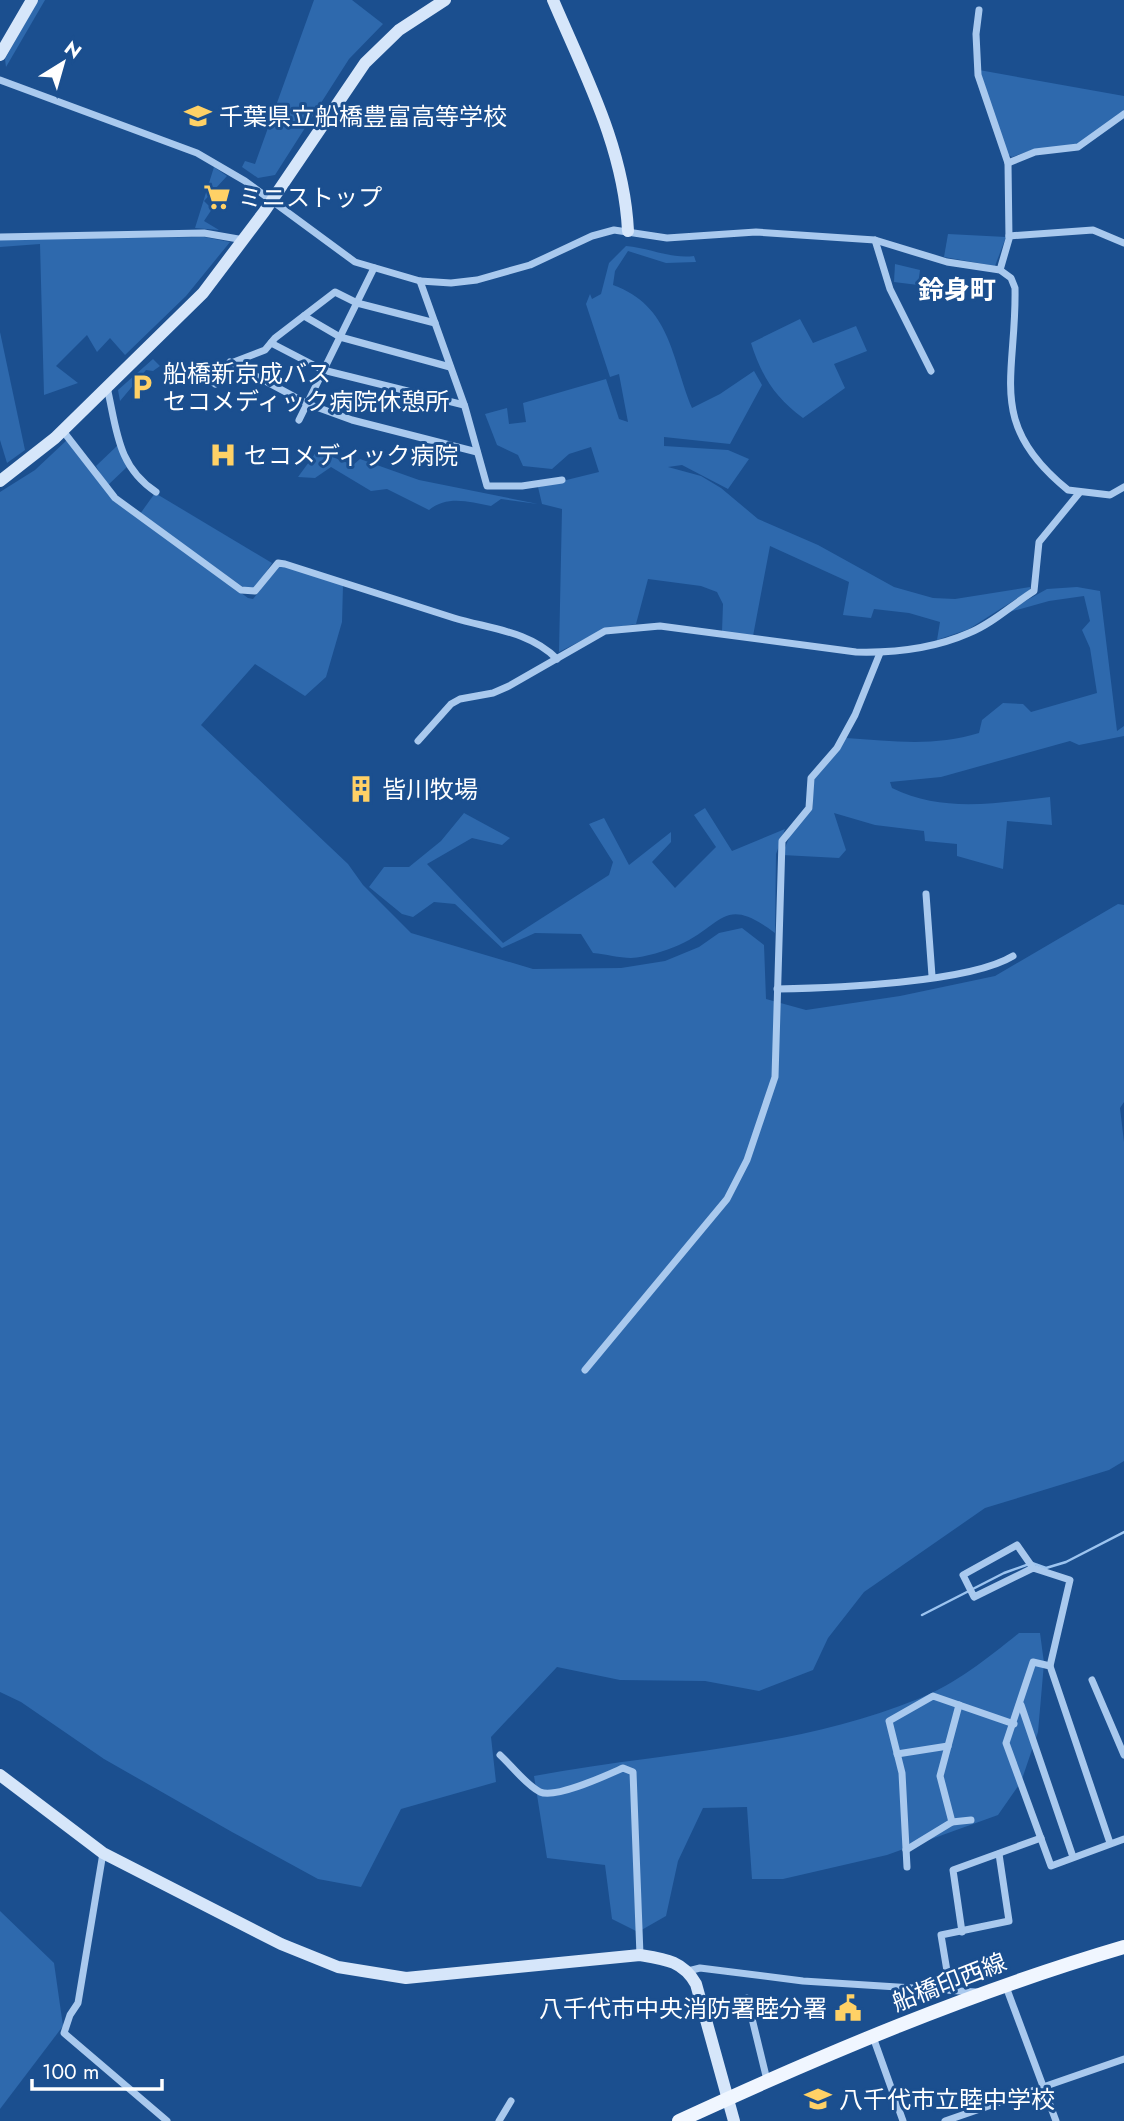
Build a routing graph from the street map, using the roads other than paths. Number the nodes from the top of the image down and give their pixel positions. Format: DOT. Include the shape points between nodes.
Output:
graph roads {
  1 [pos="32,0"];
  2 [pos="445,0"];
  3 [pos="553,0"];
  4 [pos="979,10"];
  5 [pos="0,55"];
  6 [pos="0,80"];
  7 [pos="1124,114"];
  8 [pos="1008,163"];
  9 [pos="272,200"];
  10 [pos="628,231"];
  11 [pos="1009,236"];
  12 [pos="0,237"];
  13 [pos="244,240"];
  14 [pos="875,240"];
  15 [pos="1124,243"];
  16 [pos="374,268"];
  17 [pos="1000,270"];
  18 [pos="420,281"];
  19 [pos="357,303"];
  20 [pos="304,316"];
  21 [pos="435,323"];
  22 [pos="340,337"];
  23 [pos="271,343"];
  24 [pos="230,362"];
  25 [pos="450,367"];
  26 [pos="324,370"];
  27 [pos="931,371"];
  28 [pos="215,384"];
  29 [pos="107,387"];
  30 [pos="307,404"];
  31 [pos="464,405"];
  32 [pos="299,420"];
  33 [pos="63,431"];
  34 [pos="477,452"];
  35 [pos="562,480"];
  36 [pos="0,481"];
  37 [pos="1124,487"];
  38 [pos="156,492"];
  39 [pos="1080,492"];
  40 [pos="880,653"];
  41 [pos="557,659"];
  42 [pos="418,741"];
  43 [pos="926,894"];
  44 [pos="1013,956"];
  45 [pos="932,976"];
  46 [pos="777,989"];
  47 [pos="585,1370"];
  48 [pos="1033,1568"];
  49 [pos="1050,1666"];
  50 [pos="1092,1680"];
  51 [pos="1021,1705"];
  52 [pos="959,1706"];
  53 [pos="1014,1724"];
  54 [pos="948,1746"];
  55 [pos="897,1754"];
  56 [pos="500,1755"];
  57 [pos="1124,1755"];
  58 [pos="0,1775"];
  59 [pos="971,1820"];
  60 [pos="953,1822"];
  61 [pos="1041,1838"];
  62 [pos="1124,1839"];
  63 [pos="1110,1843"];
  64 [pos="906,1850"];
  65 [pos="103,1853"];
  66 [pos="999,1854"];
  67 [pos="1073,1857"];
  68 [pos="907,1867"];
  69 [pos="962,1932"];
  70 [pos="1124,1947"];
  71 [pos="640,1955"];
  72 [pos="688,1971"];
  73 [pos="1004,1983"];
  74 [pos="950,1989"];
  75 [pos="981,1992"];
  76 [pos="747,1998"];
  77 [pos="873,2036"];
  78 [pos="1124,2059"];
  79 [pos="767,2081"];
  80 [pos="1045,2089"];
  81 [pos="727,2099"];
  82 [pos="510,2101"];
  83 [pos="167,2121"];
  84 [pos="499,2121"];
  85 [pos="679,2121"];
  86 [pos="734,2121"];
  87 [pos="903,2121"];
  88 [pos="945,2121"];
  89 [pos="1056,2121"];
  1 -- 5 [label="street"];
  2 -- 9 [label="street" via="399,30 365,63"];
  3 -- 10 [label="street" via="614,147"];
  4 -- 8 [label="street" via="978,75"];
  6 -- 9 [label="street" via="197,153"];
  7 -- 8 [label="street" via="1078,148 1035,152"];
  8 -- 11 [label="street"];
  9 -- 13 [label="street"];
  9 -- 16 [label="street" via="355,262"];
  10 -- 14 [label="street" via="667,238 756,232"];
  10 -- 18 [label="street" via="592,236 541,261 477,280"];
  11 -- 15 [label="street" via="1093,230"];
  11 -- 17 [label="street"];
  12 -- 13 [label="street" via="204,233"];
  13 -- 29 [label="street" via="203,293"];
  14 -- 17 [label="street" via="947,262"];
  14 -- 27 [label="street" via="890,289"];
  16 -- 18 [label="street"];
  16 -- 19 [label="street"];
  17 -- 39 [label="street" via="1015,288 1009,362 1016,425 1028,449 1058,483"];
  18 -- 21 [label="street"];
  19 -- 20 [label="street" via="335,292"];
  19 -- 21 [label="street"];
  19 -- 22 [label="street"];
  20 -- 22 [label="street"];
  20 -- 23 [label="street"];
  21 -- 25 [label="street"];
  22 -- 25 [label="street"];
  22 -- 26 [label="street"];
  23 -- 24 [label="street" via="265,350"];
  23 -- 26 [label="street"];
  24 -- 28 [label="street"];
  24 -- 30 [label="street"];
  25 -- 31 [label="street"];
  26 -- 30 [label="street"];
  26 -- 31 [label="street"];
  29 -- 33 [label="street"];
  29 -- 38 [label="street" via="130,469"];
  30 -- 32 [label="street"];
  30 -- 34 [label="street"];
  31 -- 34 [label="street"];
  33 -- 36 [label="street"];
  33 -- 41 [label="street" via="116,498 241,590 255,591 278,563 285,564 517,634"];
  34 -- 35 [label="street" via="486,486"];
  37 -- 39 [label="street" via="1110,495"];
  39 -- 40 [label="street" via="1039,542 1034,591 971,633"];
  40 -- 41 [label="street" via="660,626 605,631"];
  40 -- 46 [label="street" via="837,748 810,778 809,808 782,841"];
  41 -- 42 [label="street" via="493,693 460,699"];
  43 -- 45 [label="street"];
  44 -- 45 [label="street" via="997,967"];
  45 -- 46 [label="street" via="849,987"];
  46 -- 47 [label="street" via="775,1077 739,1179"];
  48 -- 48 [label="street" via="974,1597 963,1574 1017,1545"];
  48 -- 49 [label="street" via="1070,1580"];
  49 -- 51 [label="street" via="1033,1662"];
  49 -- 63 [label="street"];
  50 -- 57 [label="street"];
  51 -- 53 [label="street"];
  51 -- 67 [label="street"];
  52 -- 53 [label="street"];
  52 -- 54 [label="street"];
  52 -- 55 [label="street" via="933,1696 889,1721"];
  53 -- 61 [label="street" via="1006,1742"];
  54 -- 55 [label="street"];
  54 -- 60 [label="street" via="940,1776"];
  55 -- 64 [label="street"];
  56 -- 71 [label="street" via="545,1793 577,1787 623,1768 634,1772"];
  58 -- 65 [label="street"];
  59 -- 60 [label="street"];
  60 -- 64 [label="street"];
  61 -- 66 [label="street"];
  61 -- 67 [label="street" via="1051,1866"];
  62 -- 63 [label="street"];
  63 -- 67 [label="street"];
  64 -- 68 [label="street"];
  65 -- 71 [label="street" via="281,1944 338,1967 370,1974 405,1978"];
  65 -- 83 [label="street" via="78,2003 65,2033"];
  66 -- 69 [label="street" via="953,1870"];
  66 -- 69 [label="street" via="1009,1921"];
  69 -- 74 [label="street" via="941,1935"];
  70 -- 73 [label="main road, 船橋印西線"];
  71 -- 72 [label="street" via="677,1963"];
  72 -- 74 [label="street" via="700,1968 803,1981"];
  72 -- 81 [label="street" via="696,1984"];
  73 -- 75 [label="main road, 船橋印西線"];
  73 -- 80 [label="street"];
  74 -- 75 [label="street"];
  75 -- 77 [label="main road, 船橋印西線"];
  76 -- 79 [label="street"];
  77 -- 79 [label="main road, 船橋印西線"];
  77 -- 87 [label="street"];
  78 -- 80 [label="street"];
  79 -- 81 [label="main road, 船橋印西線"];
  80 -- 88 [label="street"];
  80 -- 89 [label="street"];
  81 -- 85 [label="main road, 船橋印西線"];
  81 -- 86 [label="street"];
  82 -- 84 [label="street"];
}
